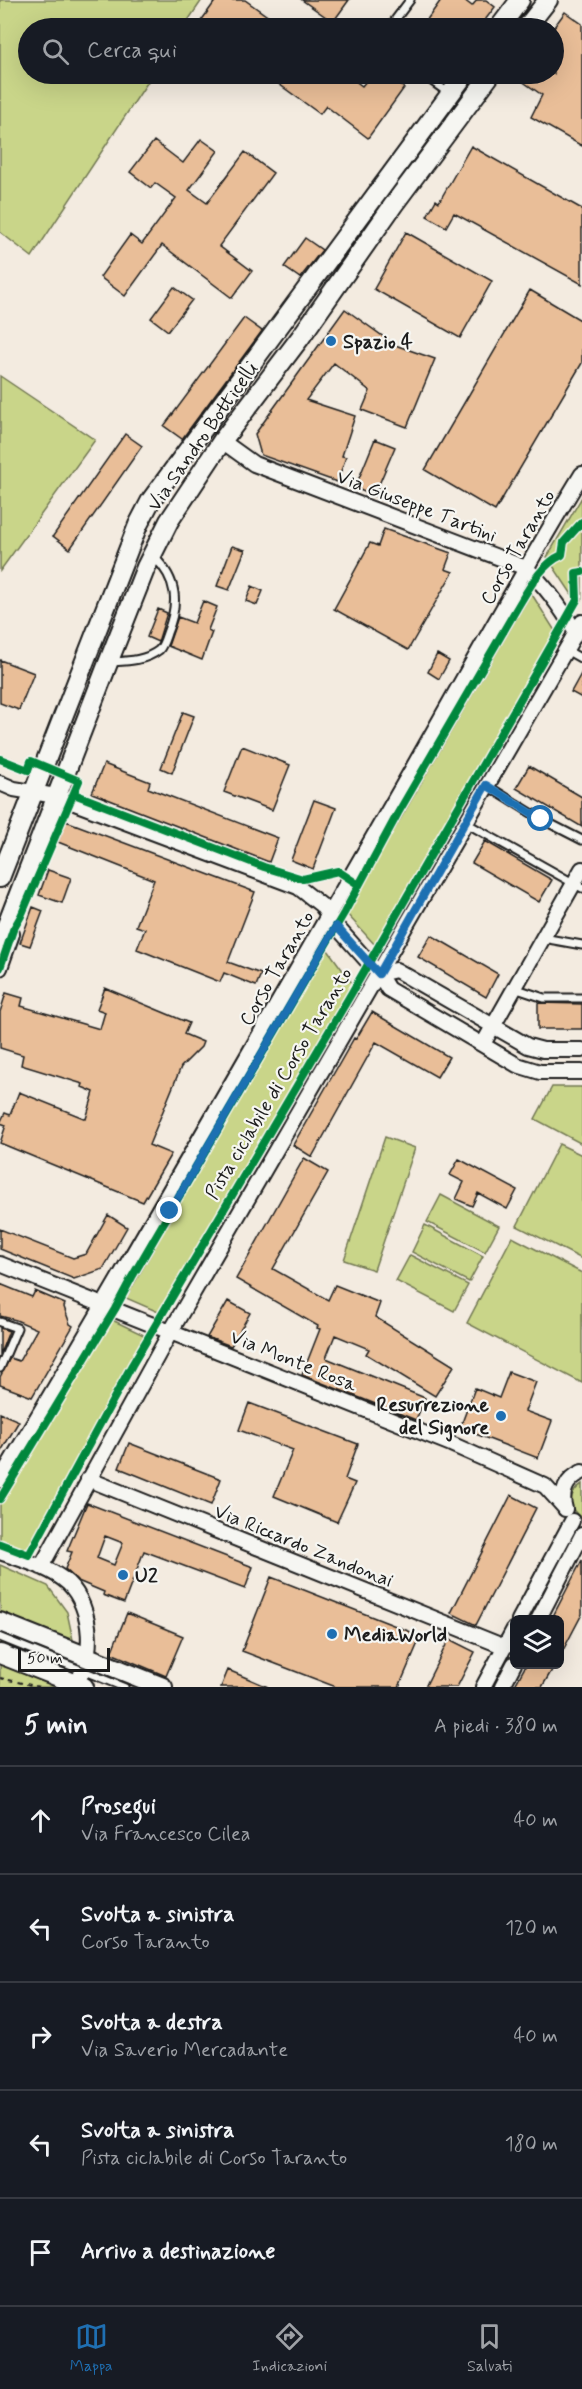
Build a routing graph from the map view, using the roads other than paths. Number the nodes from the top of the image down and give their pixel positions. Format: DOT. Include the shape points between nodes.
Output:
graph roads {
  1 [pos="410,0"];
  2 [pos="520,0"];
  3 [pos="548,0"];
  4 [pos="396,18"];
  5 [pos="506,18"];
  6 [pos="534,18"];
  7 [pos="436,84"];
  8 [pos="458,84"];
  9 [pos="484,84"];
  10 [pos="450,94"];
  11 [pos="222,441"];
  12 [pos="582,474"];
  13 [pos="152,555"];
  14 [pos="526,568"];
  15 [pos="579,627"];
  16 [pos="566,650"];
  17 [pos="582,659"];
  18 [pos="108,663"];
  19 [pos="0,783"];
  20 [pos="486,785"];
  21 [pos="34,792"];
  22 [pos="56,796"];
  23 [pos="466,823"];
  24 [pos="582,840"];
  25 [pos="582,869"];
  26 [pos="0,878"];
  27 [pos="578,886"];
  28 [pos="15,902"];
  29 [pos="329,915"];
  30 [pos="543,938"];
  31 [pos="0,943"];
  32 [pos="582,945"];
  33 [pos="0,968"];
  34 [pos="379,974"];
  35 [pos="514,988"];
  36 [pos="582,998"];
  37 [pos="492,1027"];
  38 [pos="483,1044"];
  39 [pos="582,1050"];
  40 [pos="582,1072"];
  41 [pos="0,1264"];
  42 [pos="105,1305"];
  43 [pos="0,1322"];
  44 [pos="171,1332"];
  45 [pos="0,1368"];
  46 [pos="582,1472"];
  47 [pos="88,1479"];
  48 [pos="0,1480"];
  49 [pos="564,1507"];
  50 [pos="577,1524"];
  51 [pos="582,1535"];
  52 [pos="0,1552"];
  53 [pos="41,1568"];
  54 [pos="522,1615"];
  55 [pos="541,1615"];
  56 [pos="0,1622"];
  57 [pos="0,1637"];
  58 [pos="510,1637"];
  59 [pos="505,1647"];
  60 [pos="0,1654"];
  61 [pos="511,1669"];
  62 [pos="80,1677"];
  63 [pos="124,1687"];
  64 [pos="163,1687"];
  65 [pos="483,1687"];
  66 [pos="502,1687"];
  1 -- 4 [label="lane"];
  2 -- 5 [label="main road"];
  3 -- 6 [label="main road"];
  7 -- 10 [label="lane"];
  8 -- 10 [label="main road, Via Sandro Botticelli"];
  9 -- 11 [label="main road, Via Sandro Botticelli"];
  10 -- 21 [label="main road, Via Sandro Botticelli" via="151,500"];
  11 -- 13 [label="main road, Via Sandro Botticelli" via="175,510"];
  11 -- 14 [label="street, Via Giuseppe Tartini" via="254,464"];
  12 -- 14 [label="street, Corso Taranto"];
  13 -- 18 [label="main road, Via Sandro Botticelli"];
  13 -- 18 [label="lane" via="167,573 176,597 161,648 143,658"];
  14 -- 15 [label="street, Via Giuseppe Tartini"];
  14 -- 29 [label="street, Corso Taranto"];
  15 -- 16 [label="street"];
  16 -- 17 [label="lane"];
  16 -- 20 [label="street"];
  18 -- 22 [label="main road, Via Sandro Botticelli"];
  19 -- 21 [label="street"];
  20 -- 23 [label="street"];
  20 -- 24 [label="lane"];
  21 -- 22 [label="street"];
  21 -- 26 [label="main road, Via Sandro Botticelli"];
  22 -- 28 [label="main road, Via Sandro Botticelli"];
  22 -- 29 [label="street" via="298,888"];
  23 -- 27 [label="lane"];
  23 -- 34 [label="street"];
  25 -- 27 [label="street"];
  27 -- 30 [label="street"];
  28 -- 31 [label="main road, Via Sandro Botticelli"];
  28 -- 33 [label="street, Via Sandro Botticelli" via="14,930"];
  29 -- 34 [label="street"];
  29 -- 42 [label="street, Corso Taranto"];
  30 -- 32 [label="lane"];
  30 -- 35 [label="street"];
  34 -- 37 [label="street" via="396,970"];
  34 -- 38 [label="street" via="388,989"];
  34 -- 44 [label="street"];
  35 -- 36 [label="lane" via="547,998"];
  35 -- 37 [label="street"];
  37 -- 38 [label="street"];
  37 -- 39 [label="street" via="532,1048"];
  38 -- 40 [label="street" via="529,1069"];
  41 -- 42 [label="street, Via Monte Rosa"];
  42 -- 44 [label="street, Via Monte Rosa"];
  42 -- 48 [label="street, Corso Taranto"];
  43 -- 45 [label="lane" via="17,1328"];
  44 -- 47 [label="street"];
  44 -- 49 [label="street, Via Monte Rosa" via="545,1486"];
  46 -- 49 [label="street" via="568,1483"];
  47 -- 53 [label="street"];
  47 -- 59 [label="street, Via Riccardo Zandonai"];
  49 -- 50 [label="street, Via Monte Rosa"];
  50 -- 54 [label="street"];
  51 -- 55 [label="street"];
  52 -- 53 [label="street"];
  53 -- 62 [label="street" via="68,1583 79,1599 86,1622"];
  56 -- 62 [label="main road"];
  57 -- 62 [label="lane"];
  58 -- 59 [label="street"];
  59 -- 65 [label="street"];
  60 -- 62 [label="main road"];
  61 -- 66 [label="street"];
  62 -- 63 [label="lane"];
  62 -- 64 [label="main road"];
}
